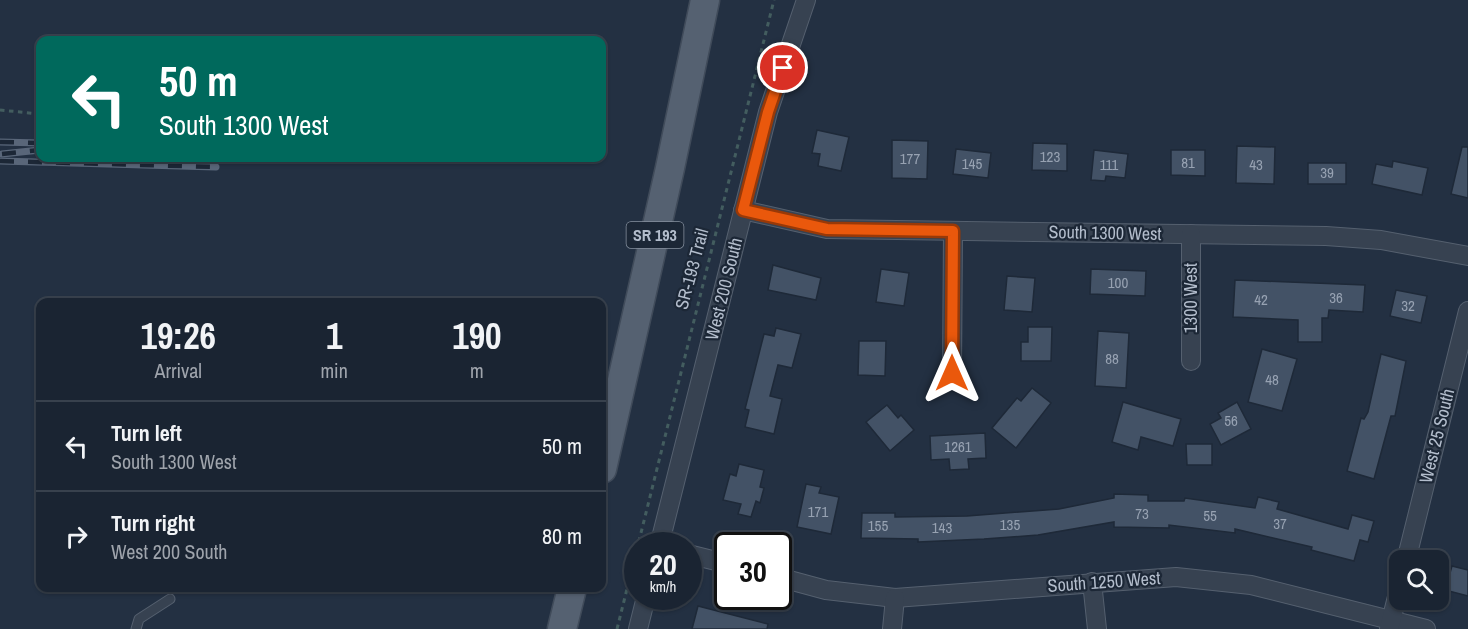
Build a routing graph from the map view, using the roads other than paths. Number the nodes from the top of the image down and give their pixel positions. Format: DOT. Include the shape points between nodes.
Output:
graph roads {
  1 [pos="705,0"];
  2 [pos="806,0"];
  3 [pos="743,210"];
  4 [pos="953,231"];
  5 [pos="1191,234"];
  6 [pos="1468,256"];
  7 [pos="1468,310"];
  8 [pos="1191,361"];
  9 [pos="952,373"];
  10 [pos="606,451"];
  11 [pos="663,532"];
  12 [pos="1409,550"];
  13 [pos="792,582"];
  14 [pos="1092,582"];
  15 [pos="571,592"];
  16 [pos="895,598"];
  17 [pos="170,599"];
  18 [pos="643,610"];
  19 [pos="1394,610"];
  20 [pos="1390,625"];
  21 [pos="136,629"];
  22 [pos="562,629"];
  23 [pos="638,629"];
  24 [pos="892,629"];
  25 [pos="1097,629"];
  26 [pos="1426,629"];
  1 -- 10 [label="main road, SR 193"];
  2 -- 3 [label="street, West 200 South" via="768,112"];
  3 -- 4 [label="street, South 1300 West" via="827,229"];
  3 -- 11 [label="street, West 200 South"];
  4 -- 5 [label="street, South 1300 West"];
  4 -- 9 [label="street"];
  5 -- 6 [label="street, South 1300 West" via="1381,240"];
  5 -- 8 [label="street, 1300 West"];
  7 -- 12 [label="street, West 25 South"];
  13 -- 16 [label="street, South 1250 West" via="826,590"];
  14 -- 16 [label="street, South 1250 West"];
  14 -- 20 [label="street, South 1250 West" via="1176,577 1251,585"];
  14 -- 25 [label="street"];
  15 -- 22 [label="main road"];
  16 -- 24 [label="street"];
  17 -- 21 [label="lane" via="139,620"];
  18 -- 23 [label="street"];
  19 -- 20 [label="street"];
  20 -- 26 [label="street, South 1250 West"];
}
